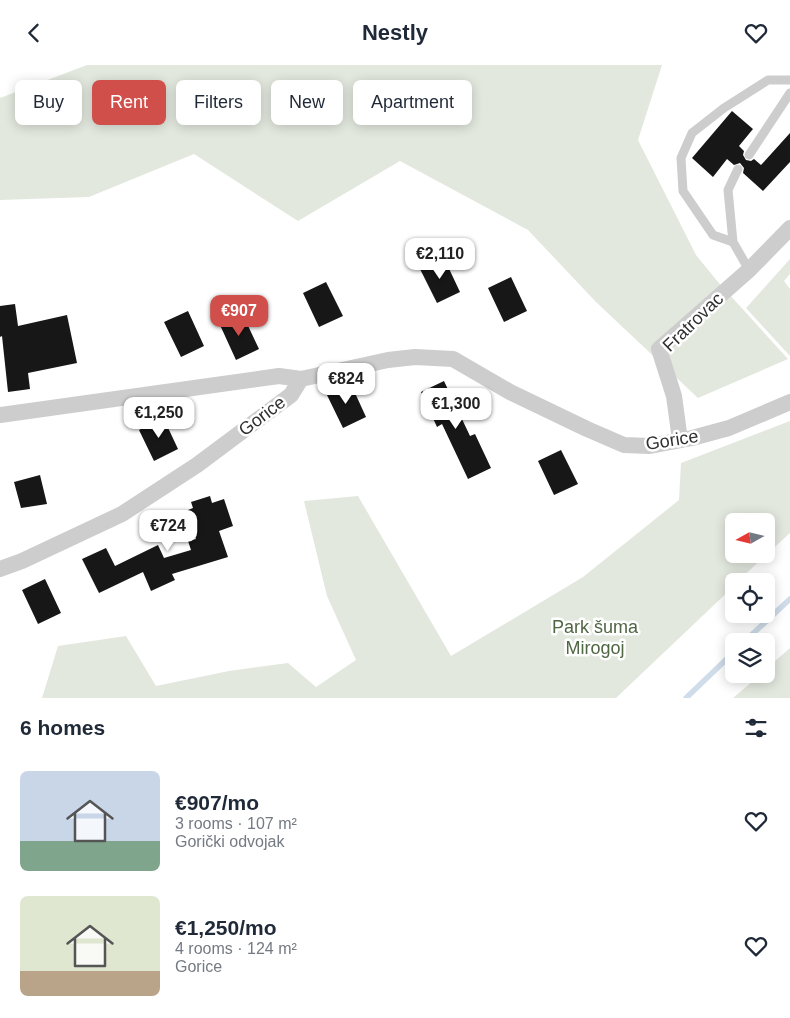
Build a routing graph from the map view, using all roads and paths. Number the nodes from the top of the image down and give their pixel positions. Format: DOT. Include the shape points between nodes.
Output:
graph roads {
  1 [pos="790,80"];
  2 [pos="790,93"];
  3 [pos="749,155"];
  4 [pos="738,169"];
  5 [pos="790,228"];
  6 [pos="733,242"];
  7 [pos="749,270"];
  8 [pos="300,379"];
  9 [pos="790,402"];
  10 [pos="0,415"];
  11 [pos="680,439"];
  12 [pos="0,569"];
  1 -- 6 [label="lane" via="768,80 724,108 692,133 681,158 684,191 713,235"];
  2 -- 3 [label="lane"];
  4 -- 6 [label="lane" via="728,190"];
  5 -- 7 [label="street, Fratrovac"];
  6 -- 7 [label="lane"];
  7 -- 11 [label="street, Fratrovac" via="659,349 674,396"];
  8 -- 10 [label="street" via="279,376"];
  8 -- 11 [label="street, Gorice" via="388,359 453,359 510,392 624,445 650,446"];
  8 -- 12 [label="street, Gorice" via="290,395 197,465 122,514"];
  9 -- 11 [label="street, Gorice" via="729,428"];
}
